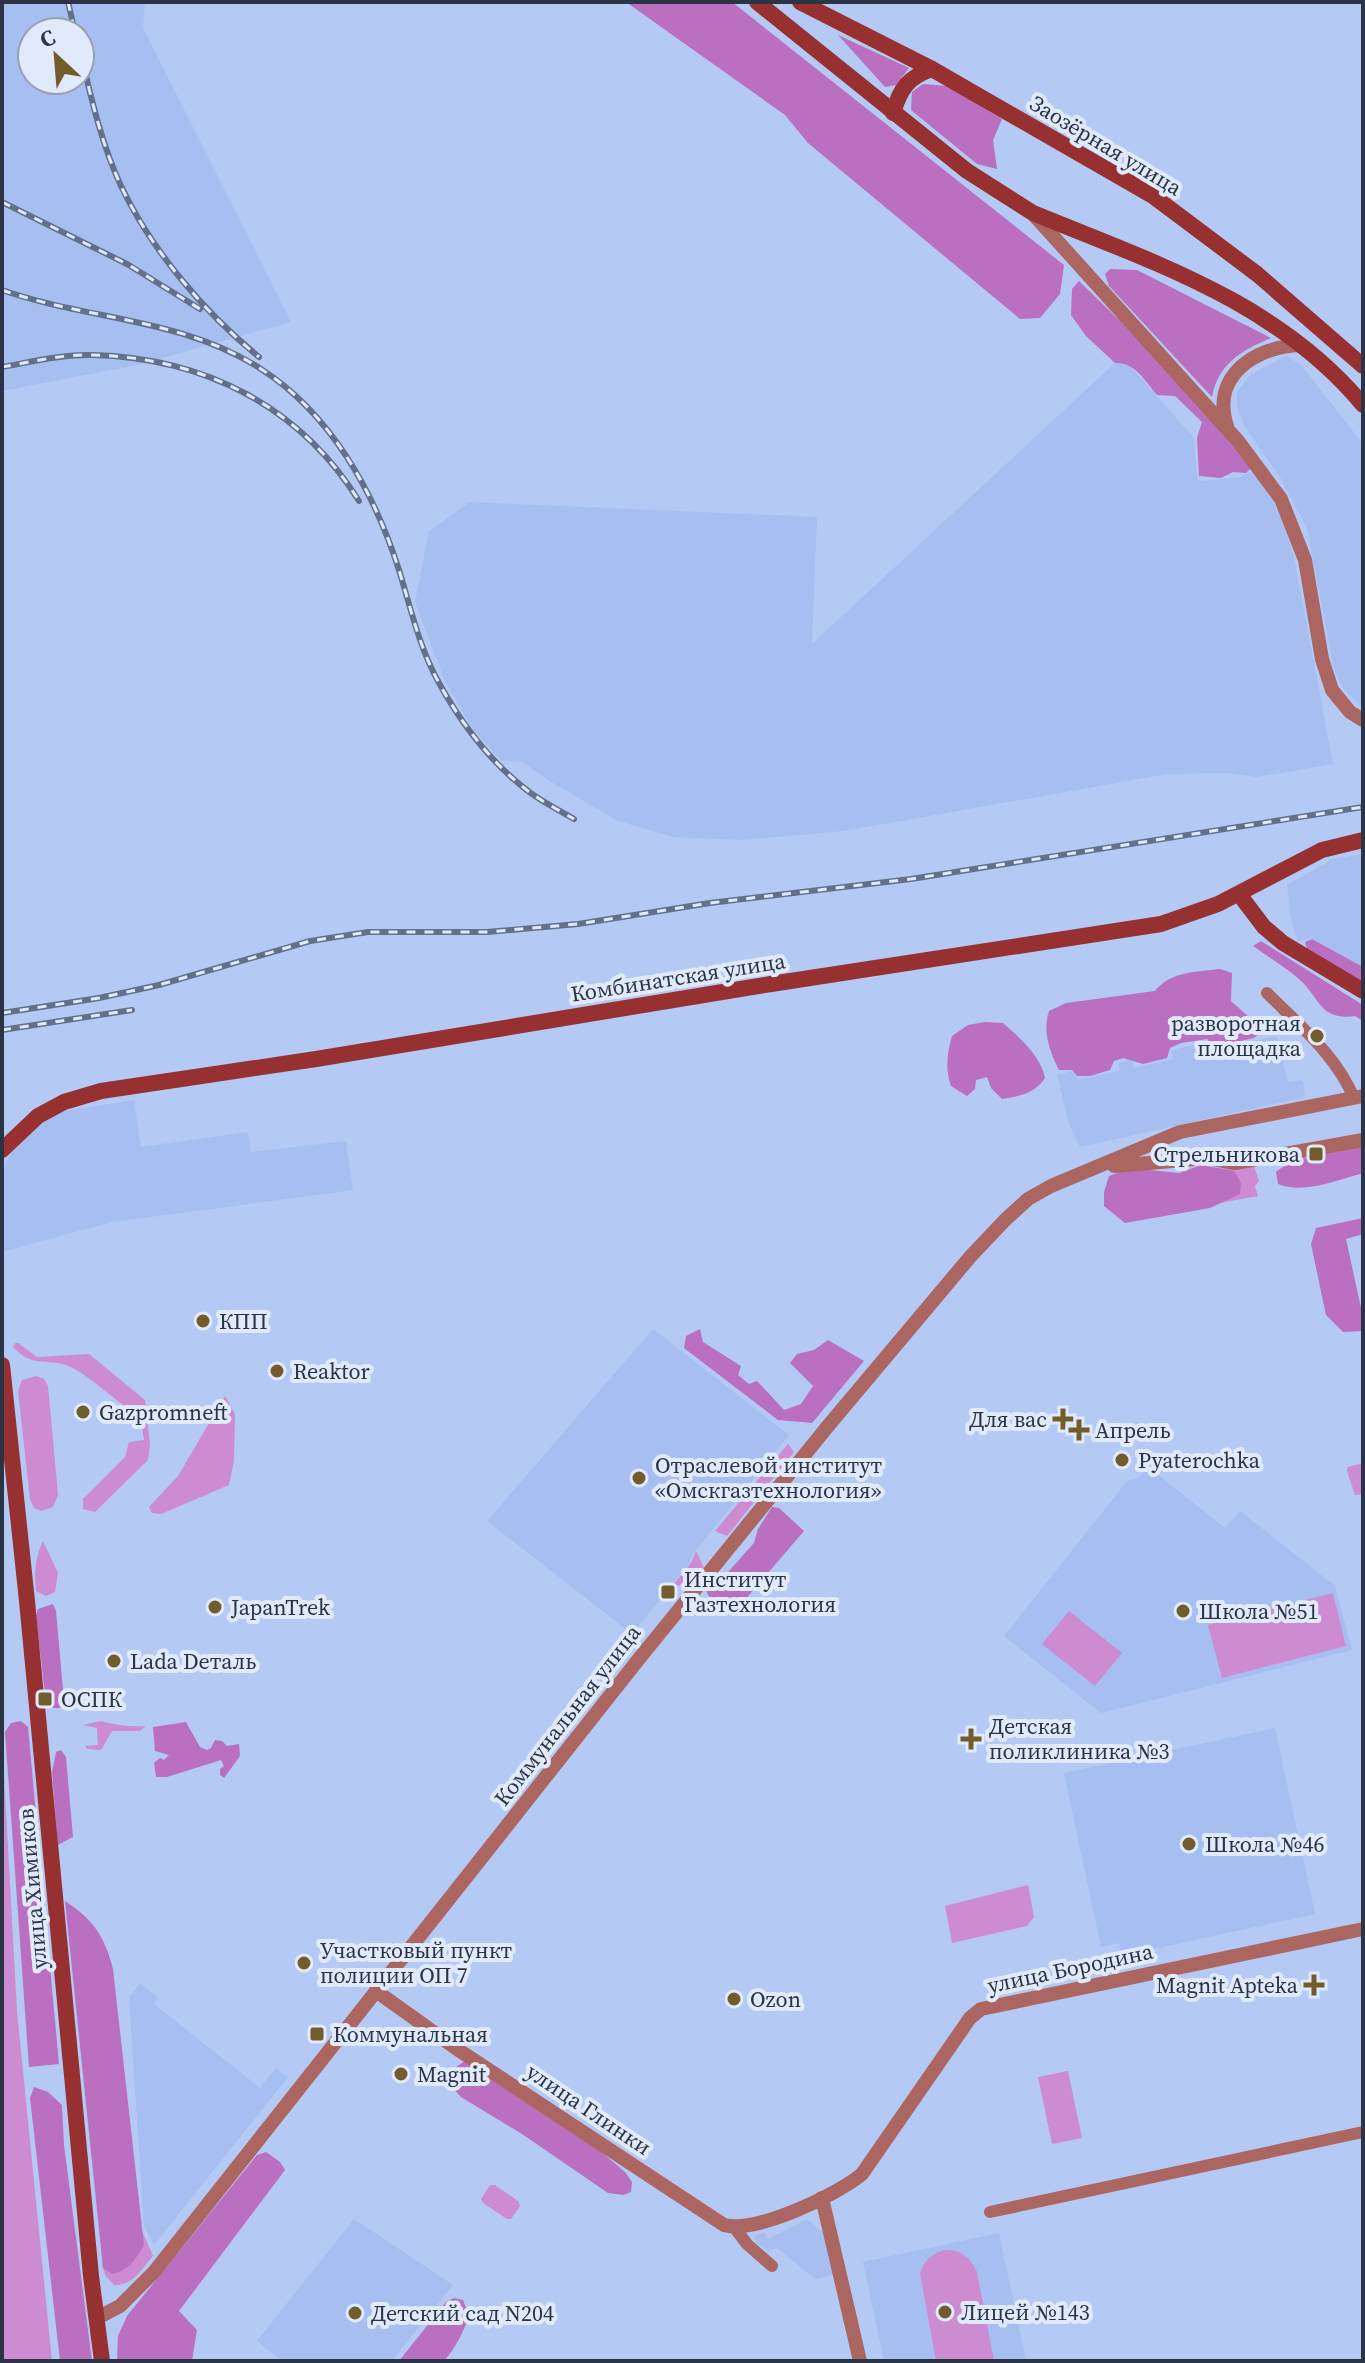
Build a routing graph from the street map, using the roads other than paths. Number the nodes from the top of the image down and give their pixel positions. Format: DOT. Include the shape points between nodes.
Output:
graph roads {
  1 [pos="757,2"];
  2 [pos="800,2"];
  3 [pos="932,69"];
  4 [pos="893,113"];
  5 [pos="1033,213"];
  6 [pos="1301,345"];
  7 [pos="1363,366"];
  8 [pos="1363,405"];
  9 [pos="1228,430"];
  10 [pos="1363,720"];
  11 [pos="1363,840"];
  12 [pos="1239,894"];
  13 [pos="1363,991"];
  14 [pos="1267,993"];
  15 [pos="1358,1097"];
  16 [pos="1363,1140"];
  17 [pos="2,1150"];
  18 [pos="1098,1167"];
  19 [pos="2,1365"];
  20 [pos="1363,1929"];
  21 [pos="376,1991"];
  22 [pos="1363,2132"];
  23 [pos="822,2198"];
  24 [pos="990,2212"];
  25 [pos="734,2227"];
  26 [pos="772,2266"];
  27 [pos="97,2318"];
  28 [pos="102,2361"];
  29 [pos="860,2361"];
  1 -- 4 [label="main road"];
  2 -- 3 [label="main road, Заозёрная улица"];
  3 -- 4 [label="main road" via="907,81"];
  3 -- 7 [label="main road, Заозёрная улица" via="1153,196 1257,274"];
  4 -- 5 [label="main road" via="967,171"];
  5 -- 6 [label="main road" via="1190,277 1237,301"];
  5 -- 9 [label="street"];
  6 -- 8 [label="main road"];
  6 -- 9 [label="street" via="1271,348 1243,364 1223,401"];
  9 -- 10 [label="street" via="1288,513 1305,560 1332,690"];
  11 -- 12 [label="main road, Комбинатская улица" via="1312,854"];
  12 -- 13 [label="main road" via="1283,943"];
  12 -- 17 [label="main road, Комбинатская улица" via="1161,924 81,1095 38,1116"];
  14 -- 15 [label="street" via="1325,1051"];
  15 -- 18 [label="street, Коммунальная улица" via="1180,1132"];
  16 -- 18 [label="street, Коммунальная улица" via="1235,1163 1185,1158"];
  18 -- 21 [label="street, Коммунальная улица" via="1028,1199 970,1257 638,1660"];
  19 -- 27 [label="main road, улица Химиков"];
  20 -- 23 [label="street, улица Бородина" via="981,2009 862,2174"];
  21 -- 25 [label="street, улица Глинки"];
  21 -- 27 [label="street, Коммунальная улица" via="154,2272 120,2306"];
  22 -- 24 [label="street"];
  23 -- 25 [label="street, улица Бородина"];
  23 -- 29 [label="street"];
  25 -- 26 [label="street, улица Глинки"];
  27 -- 28 [label="main road, улица Химиков"];
}
